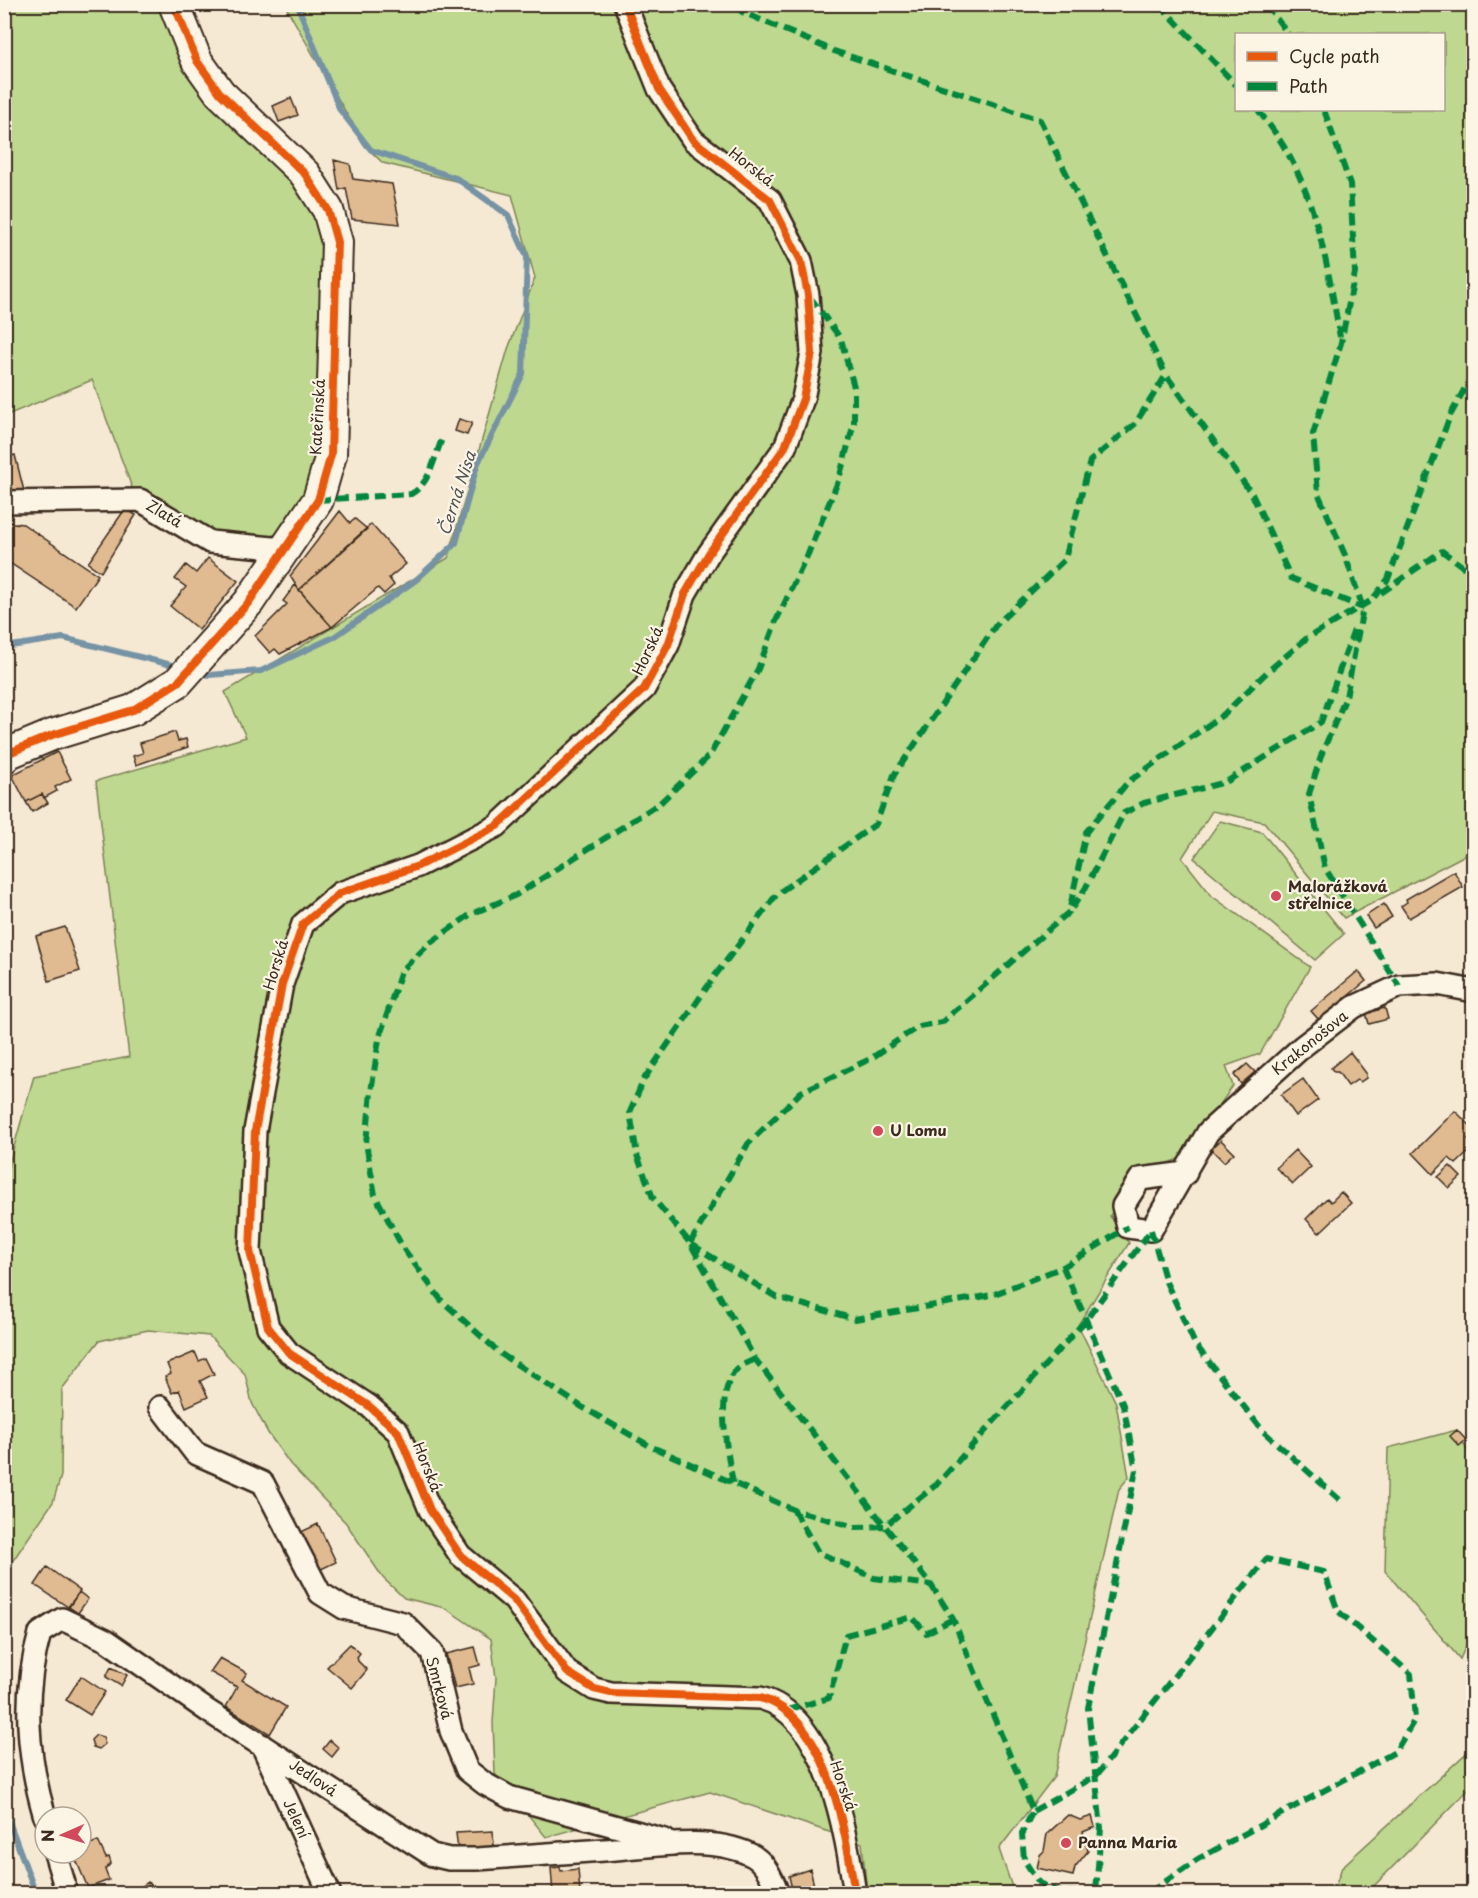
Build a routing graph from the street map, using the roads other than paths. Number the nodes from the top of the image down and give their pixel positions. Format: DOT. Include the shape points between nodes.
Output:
graph roads {
  1 [pos="174,4"];
  2 [pos="625,4"];
  3 [pos="4,502"];
  4 [pos="284,549"];
  5 [pos="4,758"];
  6 [pos="1473,991"];
  7 [pos="1186,1173"];
  8 [pos="160,1407"];
  9 [pos="262,1744"];
  10 [pos="42,1805"];
  11 [pos="680,1844"];
  12 [pos="59,1865"];
  13 [pos="64,1893"];
  14 [pos="330,1893"];
  15 [pos="778,1893"];
  16 [pos="855,1893"];
  1 -- 4 [label="street, Kateřinská" via="197,61 220,93 305,174 328,210 337,242 331,455 318,500"];
  2 -- 16 [label="street, Horská" via="659,89 693,140 770,200 801,261 812,353 803,399 785,447 709,553 685,594 668,645 644,689 498,826 418,866 340,892 303,924 282,984 255,1131 250,1251 268,1327 289,1353 369,1406 398,1432 430,1510 460,1555 514,1600 567,1672 594,1689 612,1693 760,1698 775,1702 799,1722 809,1736 834,1799"];
  3 -- 4 [label="street, Zlatá" via="140,500 210,542"];
  4 -- 5 [label="street, Kateřinská" via="249,602 178,682 133,710 52,735"];
  6 -- 7 [label="street, Krakonošova" via="1437,984 1399,986 1354,1007 1303,1046 1208,1132"];
  8 -- 11 [label="street, Smrková" via="195,1453 263,1483 320,1593 344,1608 403,1623 432,1652 443,1704 467,1770 509,1797"];
  9 -- 10 [label="street, Jedlová" via="106,1640 63,1618 40,1633 29,1690 28,1737"];
  9 -- 11 [label="street, Jedlová" via="410,1842 440,1857 477,1859"];
  9 -- 14 [label="street, Jelení"];
  11 -- 15 [label="street, Jedlová" via="734,1848 752,1855 770,1875"];
  12 -- 13 [label="street"];
}
